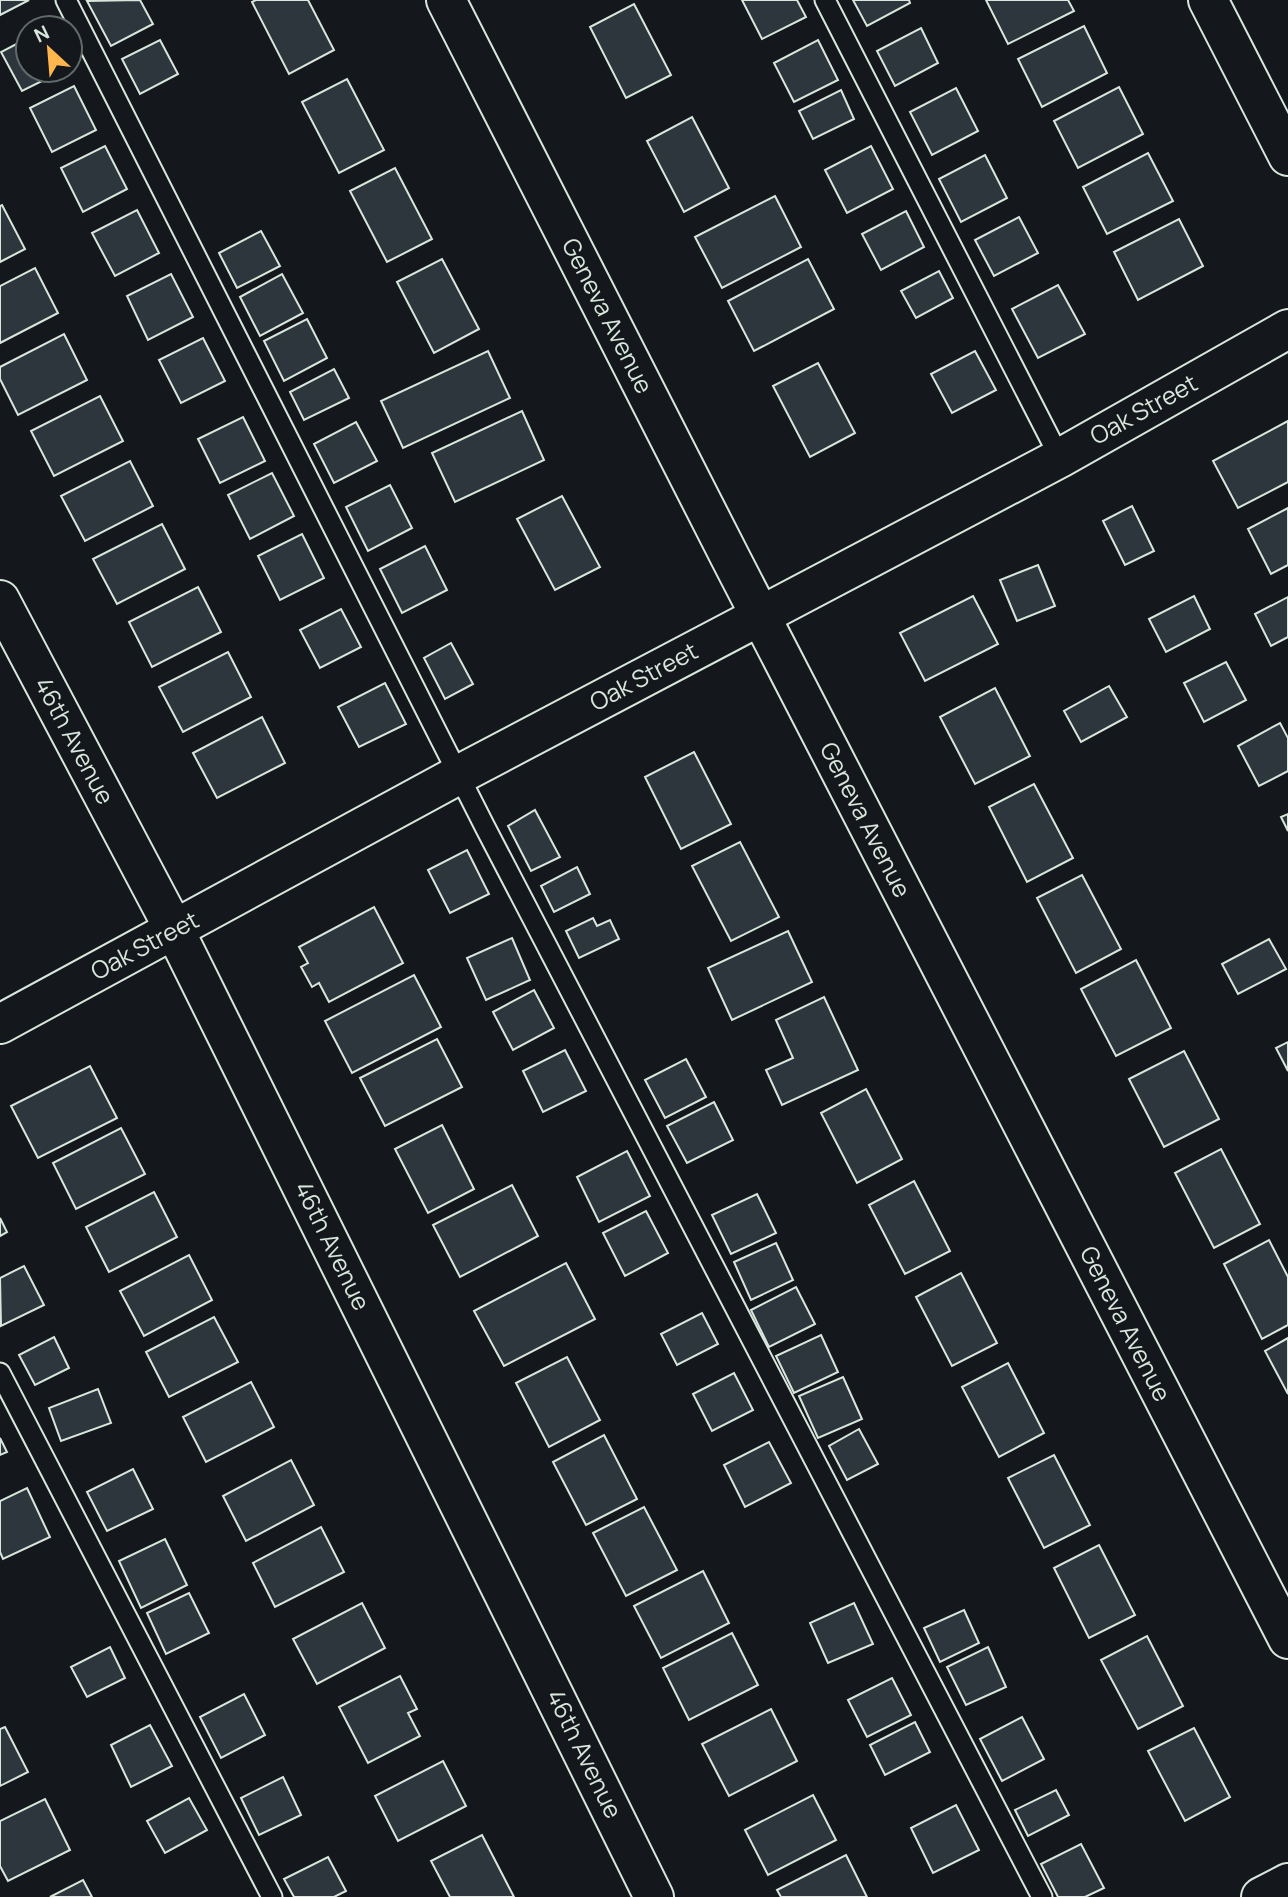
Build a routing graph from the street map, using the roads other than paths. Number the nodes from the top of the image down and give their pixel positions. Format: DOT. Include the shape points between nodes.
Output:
graph roads {
  1 [pos="66,0"];
  2 [pos="446,0"];
  3 [pos="825,0"];
  4 [pos="1208,0"];
  5 [pos="1288,156"];
  6 [pos="1288,329"];
  7 [pos="1060,458"];
  8 [pos="0,600"];
  9 [pos="760,615"];
  10 [pos="460,774"];
  11 [pos="175,931"];
  12 [pos="0,1024"];
  13 [pos="0,1373"];
  14 [pos="1288,1639"];
  15 [pos="1288,1882"];
  16 [pos="272,1897"];
  17 [pos="654,1897"];
  18 [pos="1042,1897"];
  19 [pos="1261,1897"];
  1 -- 10 [label="lane"];
  2 -- 9 [label="street, Geneva Avenue"];
  3 -- 7 [label="lane"];
  4 -- 5 [label="street"];
  6 -- 7 [label="street, Oak Street"];
  7 -- 9 [label="street, Oak Street"];
  8 -- 11 [label="street, 46th Avenue"];
  9 -- 10 [label="street, Oak Street"];
  9 -- 14 [label="street, Geneva Avenue"];
  10 -- 11 [label="street, Oak Street"];
  10 -- 18 [label="lane"];
  11 -- 12 [label="street, Oak Street"];
  11 -- 17 [label="street, 46th Avenue"];
  13 -- 16 [label="lane"];
  15 -- 19 [label="street"];
}
